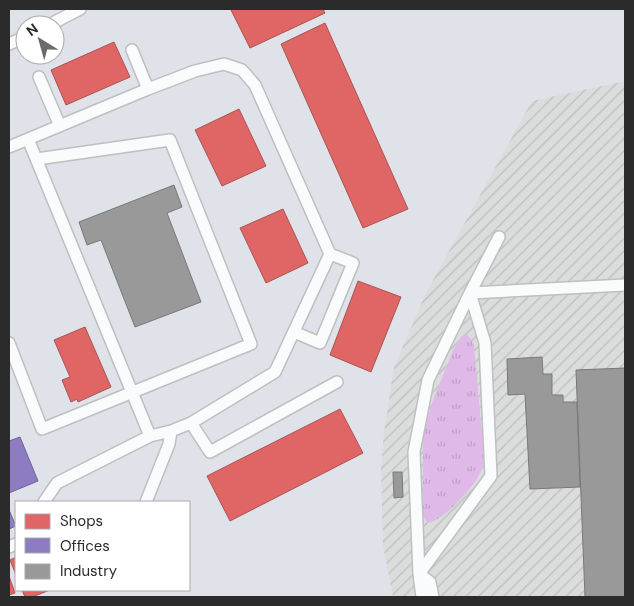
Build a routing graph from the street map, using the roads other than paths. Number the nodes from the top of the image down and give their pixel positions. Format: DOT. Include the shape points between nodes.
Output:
graph roads {
  1 [pos="80,9"];
  2 [pos="65,17"];
  3 [pos="132,50"];
  4 [pos="39,77"];
  5 [pos="148,89"];
  6 [pos="60,126"];
  7 [pos="28,139"];
  8 [pos="9,147"];
  9 [pos="36,159"];
  10 [pos="499,237"];
  11 [pos="330,254"];
  12 [pos="625,285"];
  13 [pos="470,293"];
  14 [pos="294,332"];
  15 [pos="9,342"];
  16 [pos="337,382"];
  17 [pos="131,393"];
  18 [pos="192,423"];
  19 [pos="171,431"];
  20 [pos="150,436"];
  21 [pos="45,501"];
  22 [pos="146,501"];
  23 [pos="419,574"];
  24 [pos="422,597"];
  25 [pos="433,597"];
  1 -- 2 [label="lane"];
  3 -- 5 [label="lane"];
  4 -- 6 [label="lane"];
  5 -- 6 [label="lane"];
  5 -- 11 [label="lane" via="224,64 242,70 255,85"];
  6 -- 7 [label="lane"];
  7 -- 8 [label="lane"];
  7 -- 9 [label="lane"];
  9 -- 17 [label="lane"];
  9 -- 17 [label="lane" via="170,140 251,344"];
  10 -- 13 [label="lane"];
  11 -- 14 [label="lane"];
  11 -- 14 [label="lane" via="352,263 320,343"];
  12 -- 13 [label="lane"];
  13 -- 23 [label="lane" via="428,380 414,452"];
  13 -- 23 [label="lane" via="485,343 491,476"];
  14 -- 18 [label="lane" via="275,372"];
  15 -- 17 [label="lane" via="42,429"];
  16 -- 18 [label="lane" via="210,452"];
  17 -- 20 [label="lane"];
  18 -- 19 [label="lane"];
  19 -- 20 [label="lane"];
  19 -- 22 [label="lane"];
  20 -- 21 [label="lane" via="57,483"];
  23 -- 24 [label="lane"];
  23 -- 25 [label="lane" via="430,582"];
}
